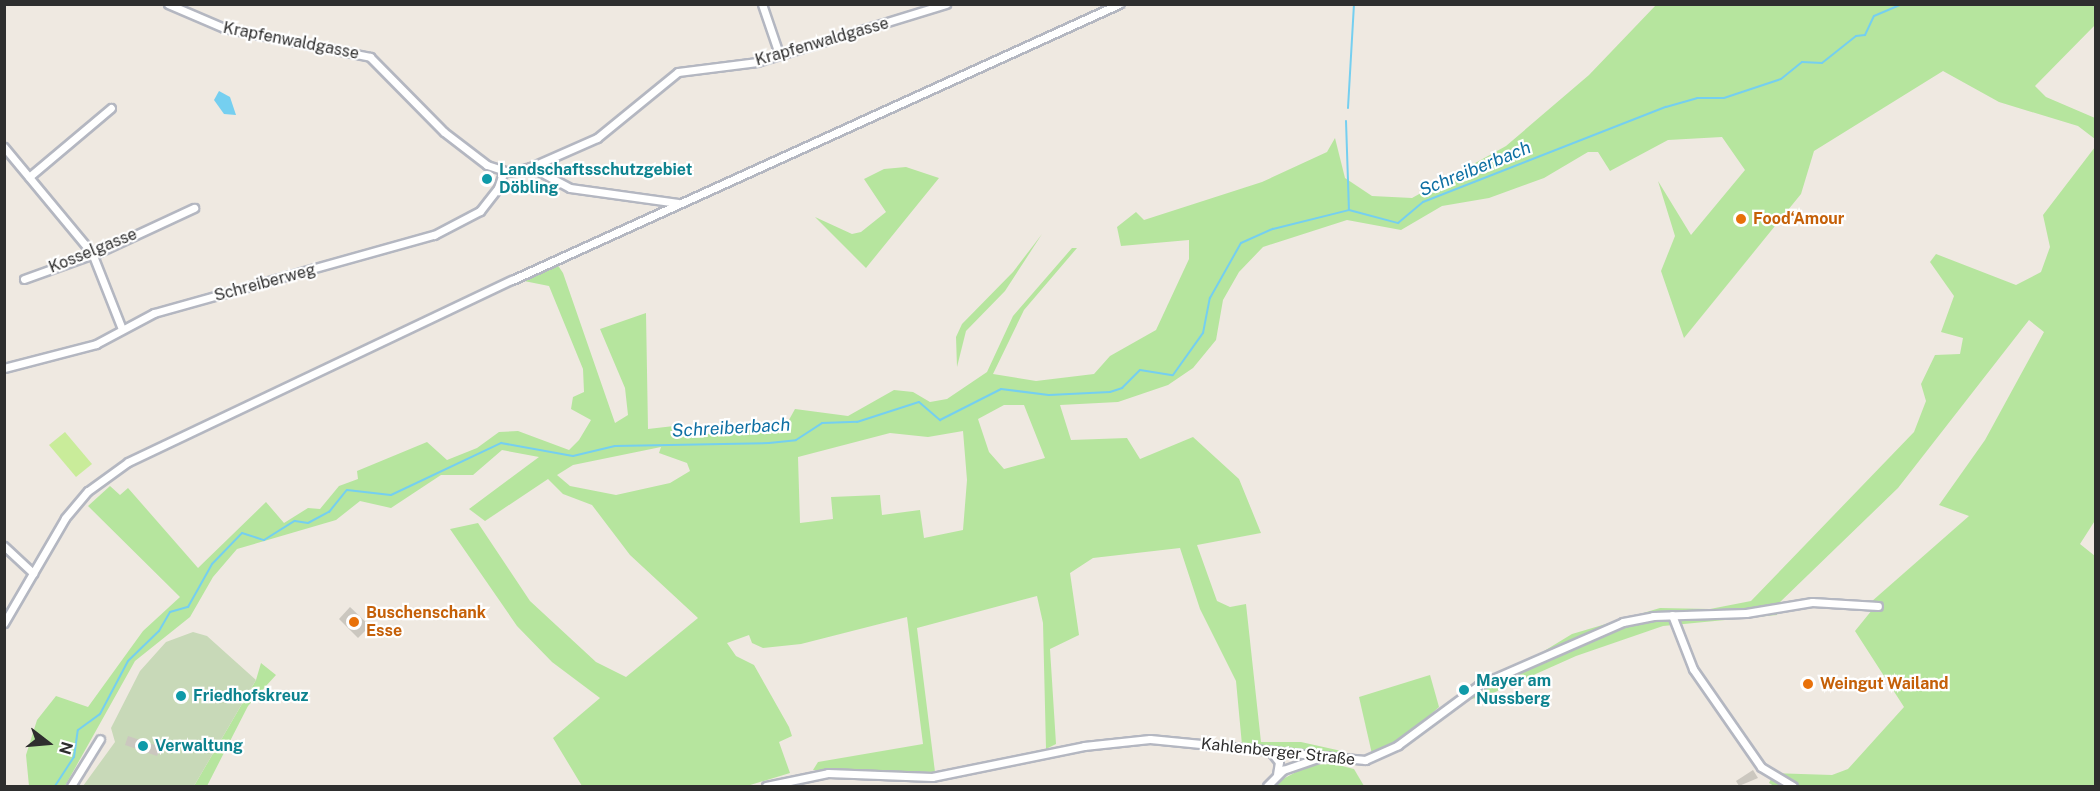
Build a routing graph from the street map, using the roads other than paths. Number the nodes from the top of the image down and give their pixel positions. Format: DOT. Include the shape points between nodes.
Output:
graph roads {
  1 [pos="168,4"];
  2 [pos="762,4"];
  3 [pos="946,4"];
  4 [pos="1119,4"];
  5 [pos="779,54"];
  6 [pos="111,108"];
  7 [pos="4,147"];
  8 [pos="531,167"];
  9 [pos="504,171"];
  10 [pos="29,177"];
  11 [pos="681,202"];
  12 [pos="194,208"];
  13 [pos="92,253"];
  14 [pos="24,279"];
  15 [pos="123,329"];
  16 [pos="4,368"];
  17 [pos="4,546"];
  18 [pos="33,573"];
  19 [pos="1878,606"];
  20 [pos="1672,615"];
  21 [pos="4,623"];
  22 [pos="100,739"];
  23 [pos="1270,752"];
  24 [pos="1323,757"];
  25 [pos="1277,774"];
  26 [pos="71,786"];
  27 [pos="766,786"];
  28 [pos="1267,786"];
  29 [pos="1793,786"];
  1 -- 9 [label="street, Krapfenwaldgasse" via="224,28 370,57 444,132 482,162"];
  2 -- 5 [label="street"];
  3 -- 5 [label="street, Krapfenwaldgasse"];
  4 -- 11 [label="street"];
  5 -- 8 [label="street, Krapfenwaldgasse" via="748,63 678,72 597,138"];
  6 -- 10 [label="street"];
  7 -- 10 [label="street"];
  8 -- 9 [label="street, Krapfenwaldgasse"];
  8 -- 11 [label="street" via="582,190"];
  9 -- 15 [label="street, Schreiberweg" via="493,196 480,211 434,235 164,311"];
  10 -- 13 [label="street"];
  11 -- 18 [label="street" via="128,462 75,505"];
  12 -- 13 [label="street, Kosselgasse"];
  13 -- 14 [label="street, Kosselgasse"];
  13 -- 15 [label="street"];
  15 -- 16 [label="street, Schreiberweg" via="96,344"];
  17 -- 18 [label="street"];
  18 -- 21 [label="street"];
  19 -- 20 [label="street, Kahlenberger Straße" via="1834,601"];
  20 -- 24 [label="street, Kahlenberger Straße" via="1623,622 1526,662 1461,696 1381,754 1353,762"];
  20 -- 29 [label="street" via="1693,669 1761,767"];
  22 -- 26 [label="street"];
  23 -- 24 [label="street, Kahlenberger Straße"];
  23 -- 25 [label="street" via="1279,762"];
  23 -- 27 [label="street, Kahlenberger Straße" via="1141,739 1084,746 932,777 828,773"];
  24 -- 25 [label="street"];
  25 -- 28 [label="street"];
}
